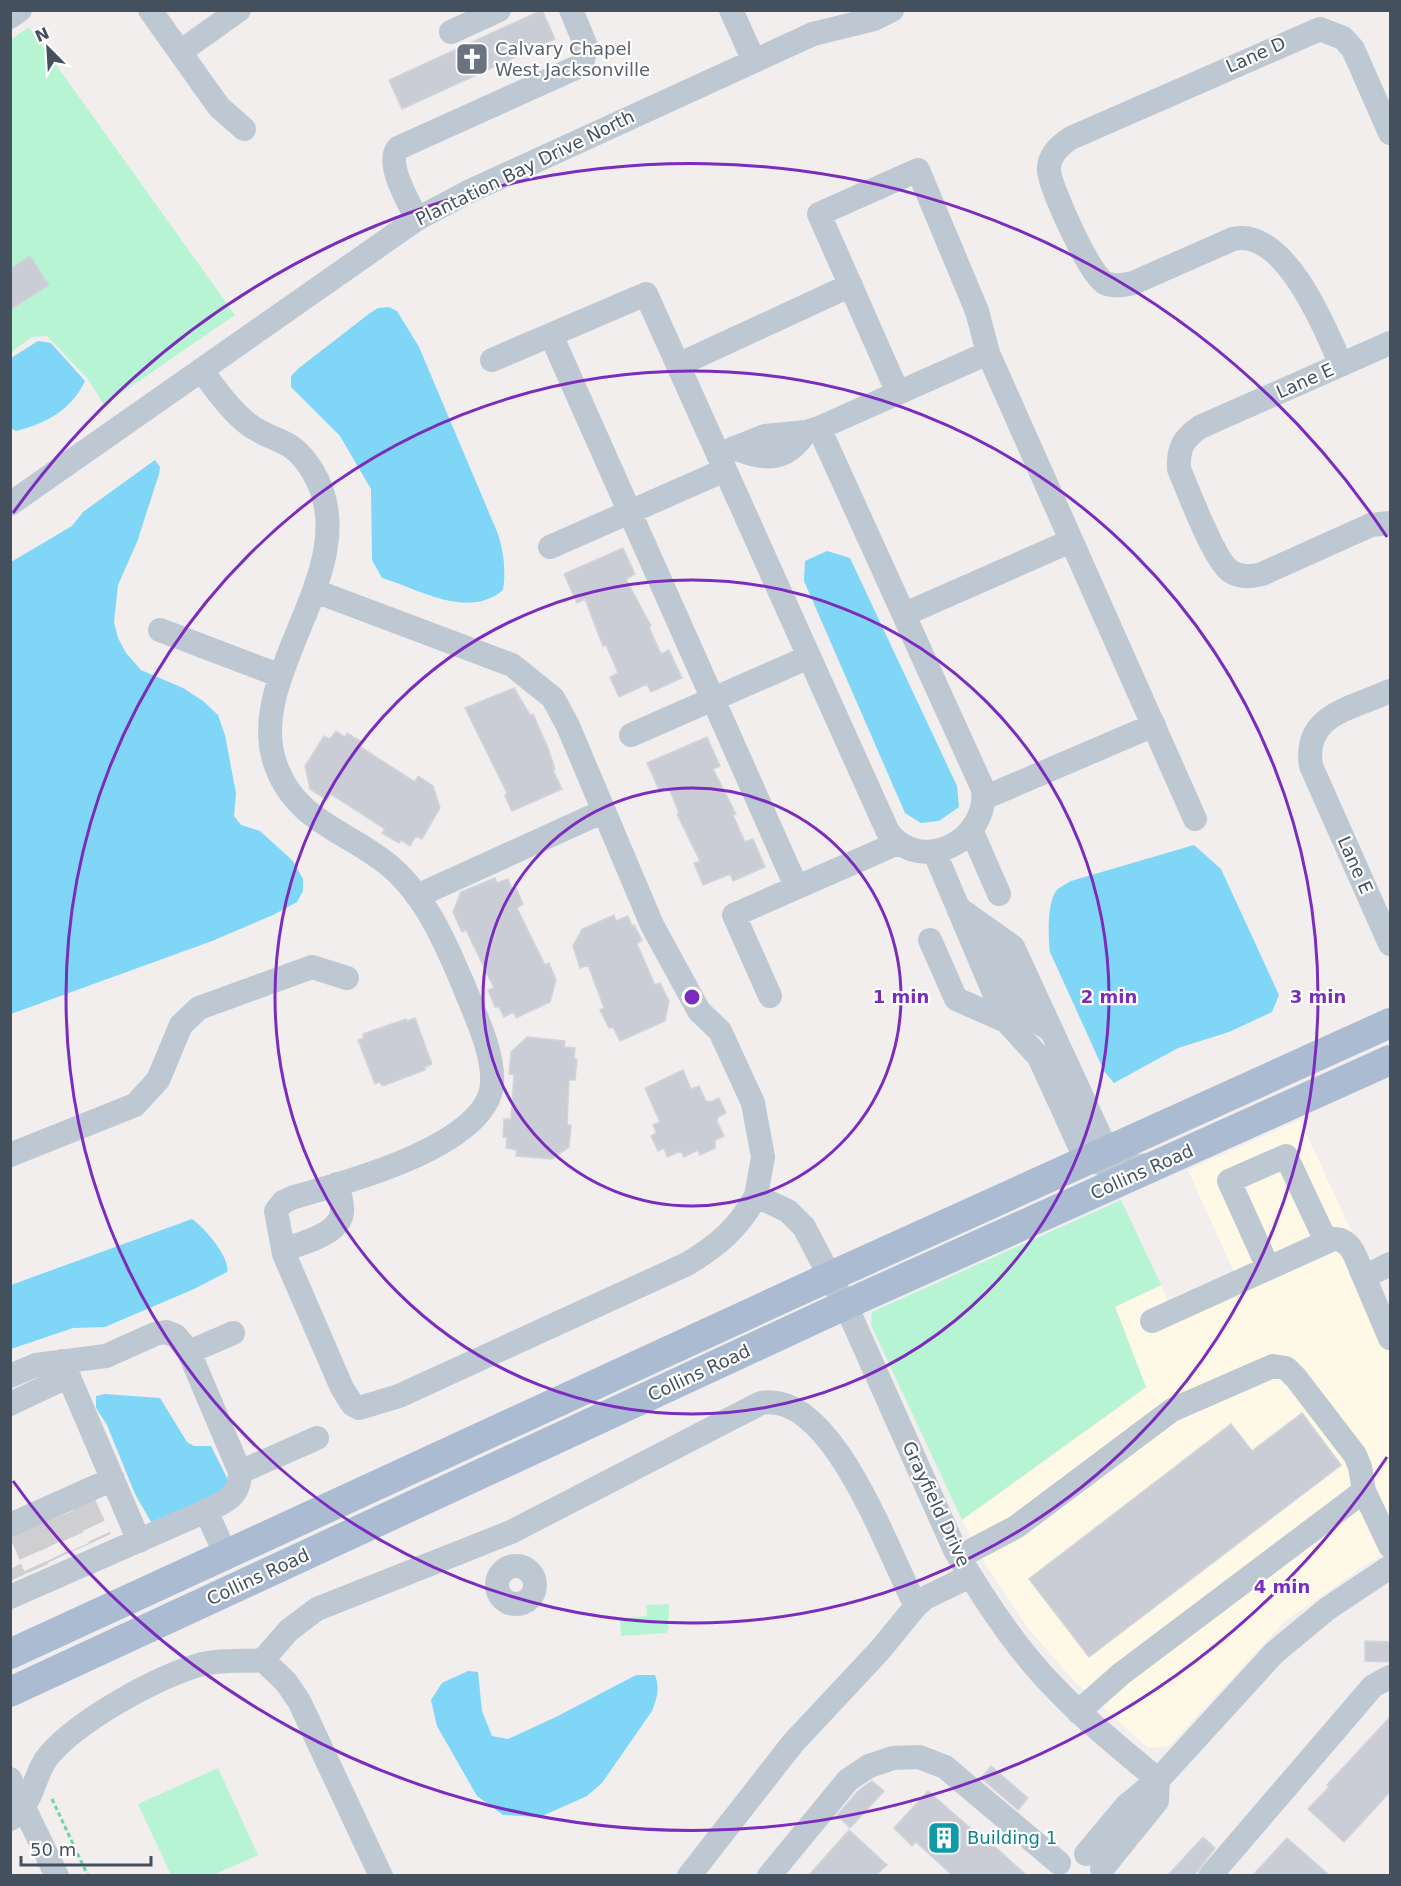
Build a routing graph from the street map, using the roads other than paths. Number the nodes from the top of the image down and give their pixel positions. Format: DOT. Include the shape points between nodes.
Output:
graph roads {
  1 [pos="20,10"];
  2 [pos="150,10"];
  3 [pos="239,10"];
  4 [pos="499,10"];
  5 [pos="571,10"];
  6 [pos="731,10"];
  7 [pos="892,10"];
  8 [pos="10,17"];
  9 [pos="451,32"];
  10 [pos="180,52"];
  11 [pos="754,61"];
  12 [pos="244,129"];
  13 [pos="1390,133"];
  14 [pos="1071,138"];
  15 [pos="417,219"];
  16 [pos="851,285"];
  17 [pos="551,335"];
  18 [pos="1390,343"];
  19 [pos="988,352"];
  20 [pos="492,360"];
  21 [pos="678,365"];
  22 [pos="1341,365"];
  23 [pos="201,370"];
  24 [pos="898,393"];
  25 [pos="813,430"];
  26 [pos="726,458"];
  27 [pos="11,503"];
  28 [pos="630,512"];
  29 [pos="1390,523"];
  30 [pos="1071,541"];
  31 [pos="550,547"];
  32 [pos="315,591"];
  33 [pos="905,614"];
  34 [pos="160,630"];
  35 [pos="809,657"];
  36 [pos="281,676"];
  37 [pos="1390,691"];
  38 [pos="713,699"];
  39 [pos="1154,725"];
  40 [pos="631,735"];
  41 [pos="984,798"];
  42 [pos="604,811"];
  43 [pos="1195,819"];
  44 [pos="972,832"];
  45 [pos="898,843"];
  46 [pos="934,851"];
  47 [pos="796,886"];
  48 [pos="999,894"];
  49 [pos="417,896"];
  50 [pos="961,910"];
  51 [pos="930,940"];
  52 [pos="1390,944"];
  53 [pos="347,978"];
  54 [pos="770,996"];
  55 [pos="1006,1021"];
  56 [pos="1390,1023"];
  57 [pos="1390,1060"];
  58 [pos="10,1155"];
  59 [pos="1096,1156"];
  60 [pos="1160,1164"];
  61 [pos="337,1184"];
  62 [pos="756,1196"];
  63 [pos="1326,1241"];
  64 [pos="283,1250"];
  65 [pos="1390,1264"];
  66 [pos="1268,1268"];
  67 [pos="829,1276"];
  68 [pos="1364,1277"];
  69 [pos="845,1305"];
  70 [pos="1152,1321"];
  71 [pos="233,1333"];
  72 [pos="1390,1338"];
  73 [pos="189,1352"];
  74 [pos="66,1368"];
  75 [pos="10,1376"];
  76 [pos="10,1404"];
  77 [pos="317,1438"];
  78 [pos="240,1472"];
  79 [pos="113,1479"];
  80 [pos="1364,1491"];
  81 [pos="206,1511"];
  82 [pos="45,1515"];
  83 [pos="495,1538"];
  84 [pos="139,1540"];
  85 [pos="1390,1546"];
  86 [pos="226,1555"];
  87 [pos="964,1566"];
  88 [pos="1390,1567"];
  89 [pos="508,1568"];
  90 [pos="15,1589"];
  91 [pos="916,1606"];
  92 [pos="10,1654"];
  93 [pos="263,1660"];
  94 [pos="1390,1677"];
  95 [pos="10,1692"];
  96 [pos="1078,1712"];
  97 [pos="10,1779"];
  98 [pos="1158,1780"];
  99 [pos="18,1813"];
  100 [pos="1097,1866"];
  101 [pos="1056,1869"];
  102 [pos="57,1875"];
  103 [pos="381,1875"];
  104 [pos="689,1875"];
  105 [pos="770,1875"];
  106 [pos="1210,1875"];
  1 -- 8 [label="street"];
  2 -- 10 [label="street"];
  3 -- 10 [label="street"];
  4 -- 9 [label="street"];
  5 -- 15 [label="street" via="586,46 582,65 394,152 393,164"];
  6 -- 11 [label="street"];
  7 -- 11 [label="street, Plantation Bay Drive North" via="874,19 813,34"];
  10 -- 12 [label="street" via="219,107"];
  11 -- 15 [label="street, Plantation Bay Drive North"];
  13 -- 14 [label="street, Lane D" via="1353,50 1343,38 1320,29"];
  14 -- 22 [label="street, Lane E" via="1052,156 1049,170 1095,275 1106,284 1133,283 1233,239 1263,242 1307,292"];
  15 -- 23 [label="street, Plantation Bay Drive North"];
  16 -- 19 [label="street" via="819,214 918,170 977,311"];
  16 -- 21 [label="street"];
  16 -- 24 [label="street"];
  17 -- 20 [label="street"];
  17 -- 21 [label="street" via="645,294"];
  17 -- 28 [label="street"];
  18 -- 22 [label="street"];
  19 -- 24 [label="street"];
  19 -- 30 [label="street"];
  21 -- 26 [label="street"];
  22 -- 29 [label="street, Lane E" via="1200,427 1182,442 1179,469 1221,562 1237,575 1262,574 1371,525"];
  23 -- 27 [label="street, Plantation Bay Drive North"];
  23 -- 32 [label="street" via="249,425 290,444 326,496 327,522"];
  24 -- 25 [label="street"];
  25 -- 26 [label="street" via="780,456"];
  25 -- 33 [label="street"];
  26 -- 28 [label="street"];
  26 -- 35 [label="street"];
  28 -- 31 [label="street"];
  28 -- 38 [label="street"];
  30 -- 33 [label="street"];
  30 -- 39 [label="street"];
  32 -- 36 [label="street"];
  32 -- 42 [label="street" via="512,665 531,678 553,698"];
  33 -- 41 [label="street" via="981,783"];
  34 -- 36 [label="street"];
  35 -- 38 [label="street"];
  35 -- 45 [label="street" via="888,832"];
  36 -- 49 [label="street" via="268,728 273,759 287,792 305,812 391,867"];
  37 -- 52 [label="street, Lane E" via="1319,725 1311,736 1309,751 1311,766"];
  38 -- 40 [label="street"];
  38 -- 47 [label="street"];
  39 -- 41 [label="street"];
  39 -- 43 [label="street"];
  41 -- 44 [label="street"];
  42 -- 49 [label="street"];
  42 -- 62 [label="street" via="652,925 699,1011 720,1031 753,1104 763,1157"];
  44 -- 46 [label="street" via="956,846"];
  44 -- 48 [label="street"];
  45 -- 46 [label="street" via="914,850"];
  45 -- 47 [label="street"];
  46 -- 50 [label="street"];
  47 -- 54 [label="street" via="734,915"];
  49 -- 61 [label="street" via="439,932 475,1015 491,1066 492,1086 485,1105 466,1127 400,1162"];
  50 -- 55 [label="street"];
  50 -- 59 [label="street" via="983,924 1021,1010 1051,1031"];
  51 -- 55 [label="street" via="956,999"];
  53 -- 58 [label="street" via="312,967 199,1008 181,1025 158,1080 135,1104"];
  55 -- 59 [label="street" via="1039,1057"];
  56 -- 59 [label="main road, Collins Road"];
  57 -- 60 [label="main road, Collins Road"];
  59 -- 60 [label="street" via="1123,1168"];
  59 -- 67 [label="main road, Collins Road"];
  60 -- 69 [label="main road, Collins Road"];
  61 -- 64 [label="street" via="343,1209 338,1223 321,1235"];
  61 -- 64 [label="street" via="294,1197 276,1211"];
  62 -- 64 [label="street" via="745,1217 718,1245 687,1264 399,1396 359,1408 342,1388"];
  62 -- 67 [label="street, Grayfield Drive" via="788,1210 804,1227"];
  63 -- 66 [label="street"];
  63 -- 66 [label="street" via="1286,1156 1229,1181"];
  63 -- 68 [label="street" via="1337,1238 1347,1242"];
  65 -- 68 [label="street"];
  66 -- 70 [label="street"];
  67 -- 69 [label="street, Grayfield Drive"];
  67 -- 86 [label="main road, Collins Road"];
  68 -- 72 [label="street"];
  69 -- 87 [label="street, Grayfield Drive"];
  69 -- 95 [label="main road, Collins Road"];
  71 -- 73 [label="street"];
  73 -- 74 [label="street" via="176,1336 166,1332"];
  73 -- 78 [label="street"];
  74 -- 75 [label="street" via="36,1365"];
  74 -- 76 [label="street"];
  74 -- 79 [label="street"];
  77 -- 78 [label="street"];
  78 -- 81 [label="street" via="238,1492"];
  79 -- 82 [label="street"];
  79 -- 84 [label="street"];
  80 -- 85 [label="street"];
  80 -- 87 [label="street" via="1355,1455 1296,1378 1286,1368 1273,1366 1172,1410"];
  80 -- 96 [label="street" via="1121,1674"];
  81 -- 84 [label="street"];
  81 -- 86 [label="street"];
  83 -- 89 [label="street"];
  83 -- 91 [label="street" via="746,1410 772,1401 785,1403 801,1412 853,1473"];
  83 -- 93 [label="street" via="317,1609 289,1630"];
  84 -- 90 [label="street" via="103,1547"];
  86 -- 92 [label="main road, Collins Road"];
  87 -- 91 [label="street"];
  87 -- 96 [label="street, Grayfield Drive" via="1024,1652"];
  88 -- 98 [label="street" via="1327,1609 1274,1653"];
  91 -- 104 [label="street" via="787,1750"];
  93 -- 99 [label="street" via="200,1665 127,1697 51,1753"];
  93 -- 103 [label="street" via="299,1701"];
  94 -- 106 [label="street" via="1373,1686"];
  96 -- 98 [label="street, Grayfield Drive"];
  97 -- 99 [label="street"];
  98 -- 100 [label="street" via="1157,1801"];
  99 -- 102 [label="street"];
  100 -- 101 [label="street" via="1073,1854"];
  101 -- 105 [label="street" via="945,1767 920,1757 892,1758 868,1766 848,1780"];
}
